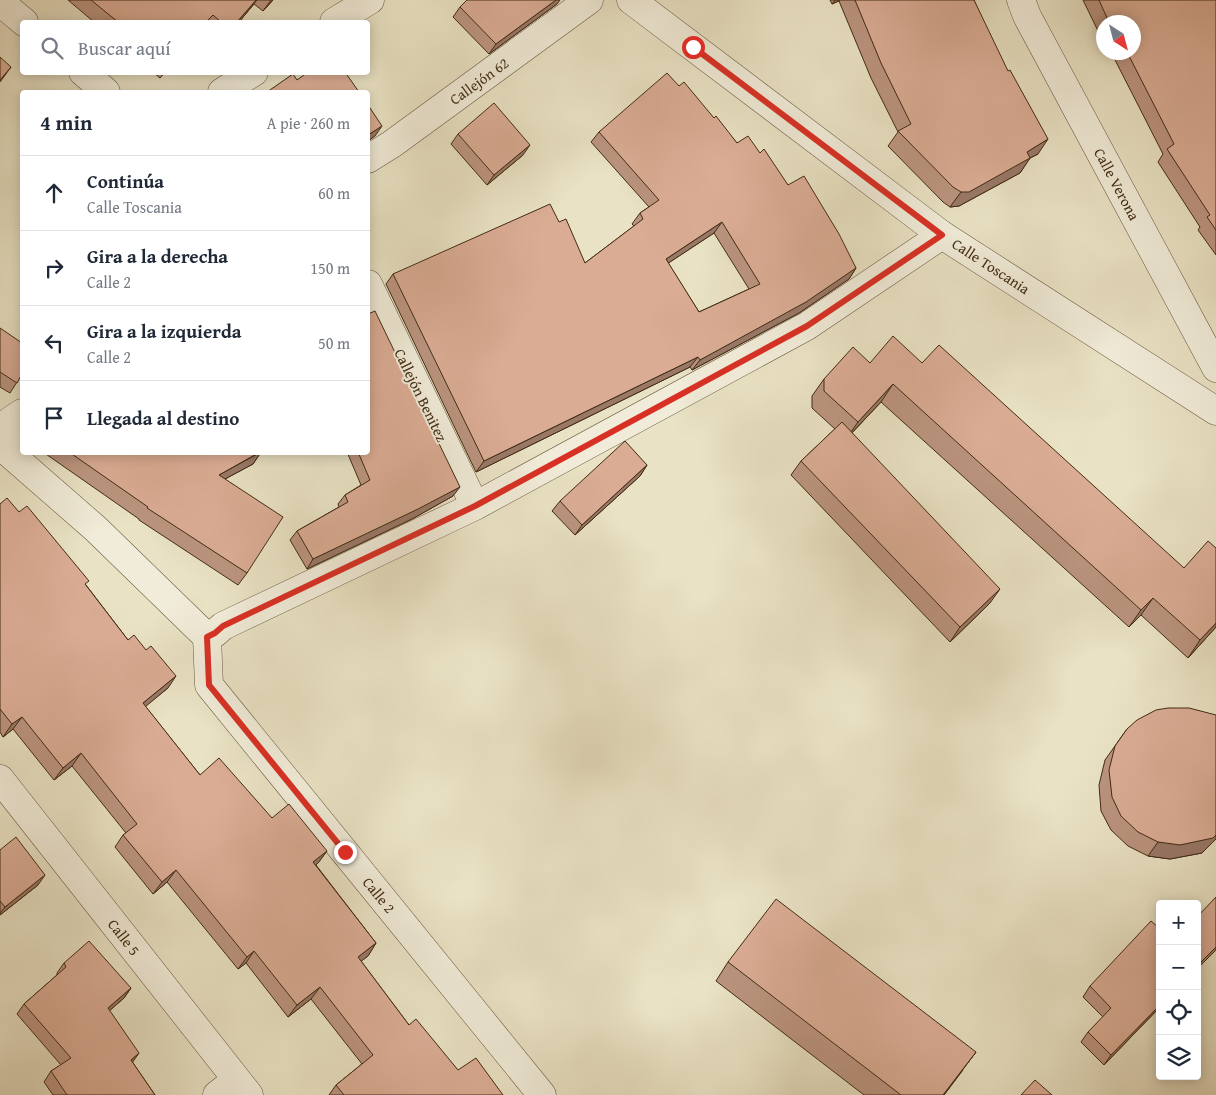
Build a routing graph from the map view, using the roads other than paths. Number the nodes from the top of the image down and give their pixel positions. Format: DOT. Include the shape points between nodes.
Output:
graph roads {
  1 [pos="370,0"];
  2 [pos="589,0"];
  3 [pos="631,0"];
  4 [pos="1021,0"];
  5 [pos="0,2"];
  6 [pos="22,20"];
  7 [pos="337,20"];
  8 [pos="86,75"];
  9 [pos="249,75"];
  10 [pos="104,90"];
  11 [pos="225,90"];
  12 [pos="370,158"];
  13 [pos="942,235"];
  14 [pos="370,288"];
  15 [pos="1216,368"];
  16 [pos="1216,411"];
  17 [pos="20,414"];
  18 [pos="475,506"];
  19 [pos="207,637"];
  20 [pos="0,779"];
  21 [pos="234,1090"];
  22 [pos="542,1095"];
  1 -- 7 [label="street"];
  2 -- 12 [label="street, Callejón 62"];
  3 -- 13 [label="street, Calle Toscania"];
  4 -- 15 [label="street, Calle Verona"];
  5 -- 6 [label="street"];
  8 -- 10 [label="street"];
  9 -- 11 [label="street"];
  13 -- 16 [label="street, Calle Toscania"];
  13 -- 18 [label="street" via="807,326"];
  14 -- 18 [label="street, Callejón Benitez"];
  17 -- 19 [label="street" via="10,421 9,453 96,529"];
  18 -- 19 [label="street" via="223,626"];
  19 -- 22 [label="street, Calle 2" via="209,685"];
  20 -- 21 [label="street, Calle 5"];
}
